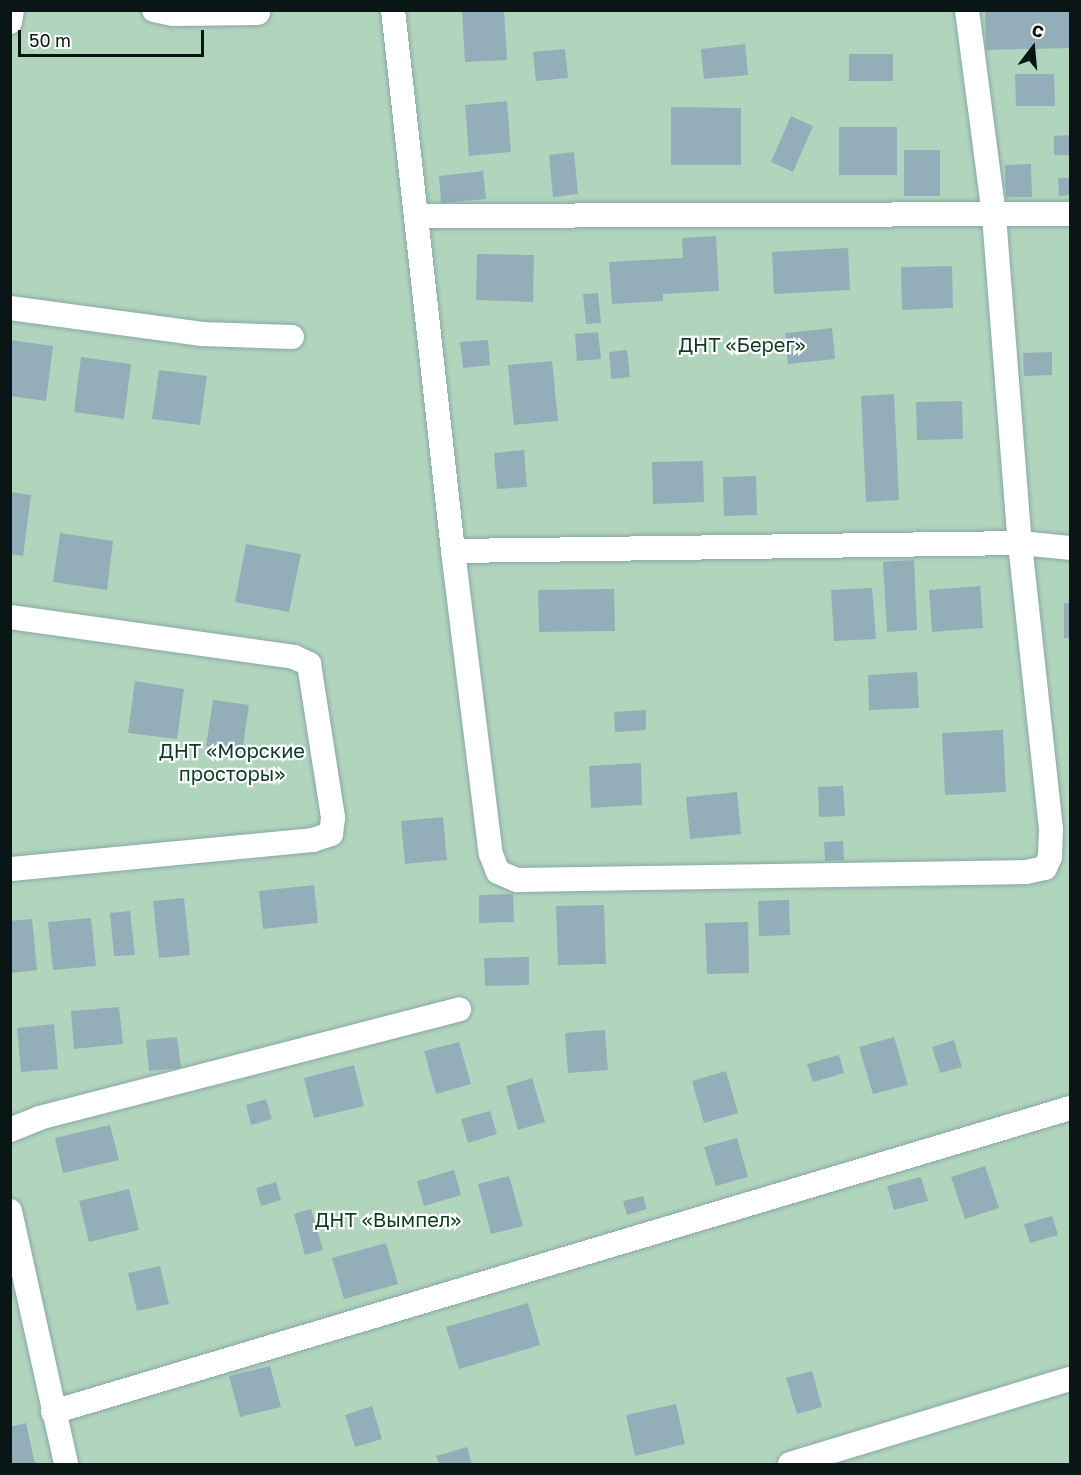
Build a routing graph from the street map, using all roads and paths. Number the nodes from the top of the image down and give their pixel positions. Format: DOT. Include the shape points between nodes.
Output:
graph roads {
  1 [pos="12,10"];
  2 [pos="154,10"];
  3 [pos="393,10"];
  4 [pos="967,10"];
  5 [pos="258,13"];
  6 [pos="10,22"];
  7 [pos="1071,214"];
  8 [pos="418,216"];
  9 [pos="994,216"];
  10 [pos="10,308"];
  11 [pos="292,337"];
  12 [pos="1020,543"];
  13 [pos="1071,548"];
  14 [pos="453,551"];
  15 [pos="10,617"];
  16 [pos="10,869"];
  17 [pos="459,1009"];
  18 [pos="1071,1108"];
  19 [pos="10,1130"];
  20 [pos="10,1211"];
  21 [pos="1071,1379"];
  22 [pos="53,1412"];
  23 [pos="66,1464"];
  24 [pos="790,1464"];
  1 -- 6 [label="street"];
  2 -- 5 [label="street" via="173,14"];
  3 -- 8 [label="street"];
  4 -- 9 [label="street"];
  7 -- 9 [label="street"];
  8 -- 9 [label="street"];
  8 -- 14 [label="street"];
  9 -- 12 [label="street"];
  10 -- 11 [label="street" via="202,334"];
  12 -- 13 [label="street"];
  12 -- 14 [label="street"];
  12 -- 14 [label="street" via="1051,829 1050,856 1045,868 1026,872 529,879 498,872 490,854"];
  15 -- 16 [label="street" via="294,657 309,664 333,818 331,834 313,840"];
  17 -- 19 [label="street" via="39,1118"];
  18 -- 22 [label="street"];
  20 -- 22 [label="street"];
  21 -- 24 [label="street"];
  22 -- 23 [label="street"];
}
